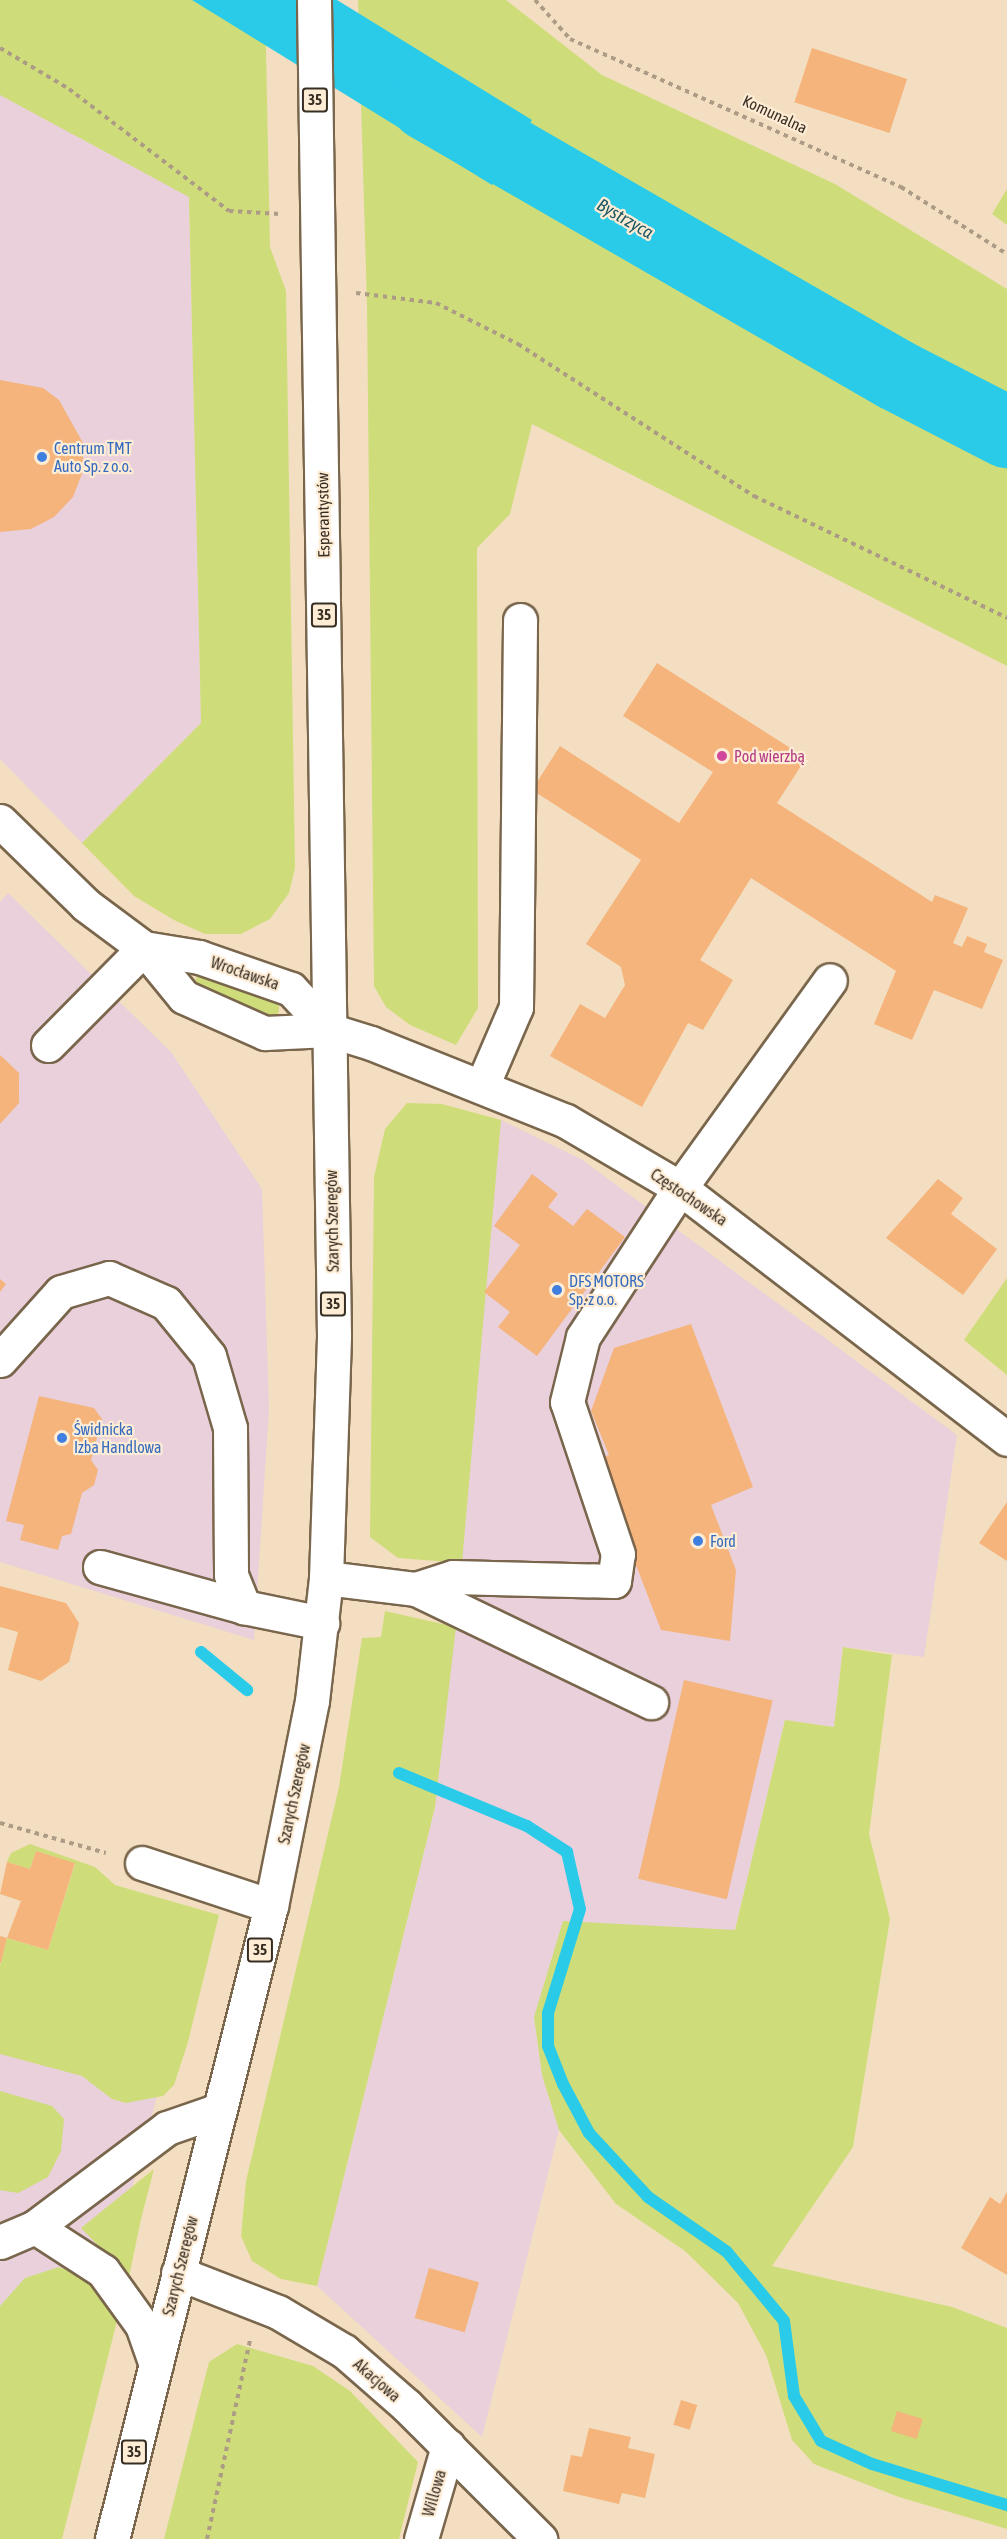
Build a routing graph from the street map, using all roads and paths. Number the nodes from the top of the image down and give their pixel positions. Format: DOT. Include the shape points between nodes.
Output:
graph roads {
  1 [pos="314,0"];
  2 [pos="535,0"];
  3 [pos="0,48"];
  4 [pos="283,214"];
  5 [pos="1007,254"];
  6 [pos="320,292"];
  7 [pos="1007,618"];
  8 [pos="520,620"];
  9 [pos="0,822"];
  10 [pos="144,948"];
  11 [pos="830,980"];
  12 [pos="329,1030"];
  13 [pos="48,1046"];
  14 [pos="482,1086"];
  15 [pos="680,1188"];
  16 [pos="0,1360"];
  17 [pos="1007,1439"];
  18 [pos="100,1567"];
  19 [pos="327,1578"];
  20 [pos="416,1589"];
  21 [pos="244,1607"];
  22 [pos="322,1623"];
  23 [pos="651,1702"];
  24 [pos="0,1823"];
  25 [pos="142,1863"];
  26 [pos="271,1906"];
  27 [pos="219,2110"];
  28 [pos="35,2227"];
  29 [pos="0,2242"];
  30 [pos="178,2274"];
  31 [pos="257,2304"];
  32 [pos="156,2365"];
  33 [pos="448,2446"];
  34 [pos="112,2539"];
  35 [pos="207,2539"];
  36 [pos="421,2539"];
  37 [pos="540,2539"];
  1 -- 6 [label="main road, Esperantystów / 35"];
  2 -- 5 [label="path, Komunalna" via="570,39 901,187"];
  3 -- 4 [label="path" via="69,89 229,211"];
  6 -- 7 [label="path" via="389,294 435,303 518,344 754,496"];
  6 -- 12 [label="main road, Esperantystów / 35"];
  8 -- 14 [label="main road" via="516,1007"];
  9 -- 10 [label="main road, Wrocławska" via="86,905"];
  10 -- 12 [label="main road, Wrocławska" via="199,957 291,989"];
  10 -- 12 [label="main road, Wrocławska" via="184,997 265,1034"];
  10 -- 13 [label="main road"];
  11 -- 15 [label="main road"];
  12 -- 14 [label="main road, Częstochowska"];
  12 -- 19 [label="main road, Szarych Szeregów / 35" via="334,1335"];
  14 -- 15 [label="main road, Częstochowska" via="566,1121"];
  15 -- 17 [label="main road, Częstochowska"];
  15 -- 20 [label="main road" via="583,1337 567,1402 618,1554 614,1581 453,1577"];
  16 -- 21 [label="main road" via="61,1292 109,1278 166,1303 209,1356 230,1428 231,1575"];
  18 -- 21 [label="main road"];
  19 -- 20 [label="main road"];
  19 -- 22 [label="main road, Szarych Szeregów / 35"];
  20 -- 23 [label="main road"];
  21 -- 22 [label="main road"];
  22 -- 26 [label="main road, Szarych Szeregów / 35" via="301,1767"];
  24 -- 25 [label="path"];
  25 -- 26 [label="main road"];
  26 -- 27 [label="main road, Szarych Szeregów / 35"];
  27 -- 28 [label="main road" via="168,2128"];
  27 -- 30 [label="main road, Szarych Szeregów / 35"];
  28 -- 29 [label="main road"];
  28 -- 32 [label="main road" via="103,2271 142,2325"];
  30 -- 31 [label="main road, Akacjowa"];
  30 -- 32 [label="main road, Szarych Szeregów / 35"];
  31 -- 33 [label="main road, Akacjowa" via="344,2352"];
  31 -- 35 [label="path"];
  32 -- 34 [label="main road, Szarych Szeregów / 35"];
  33 -- 36 [label="main road, Willowa"];
  33 -- 37 [label="main road, Akacjowa"];
}
